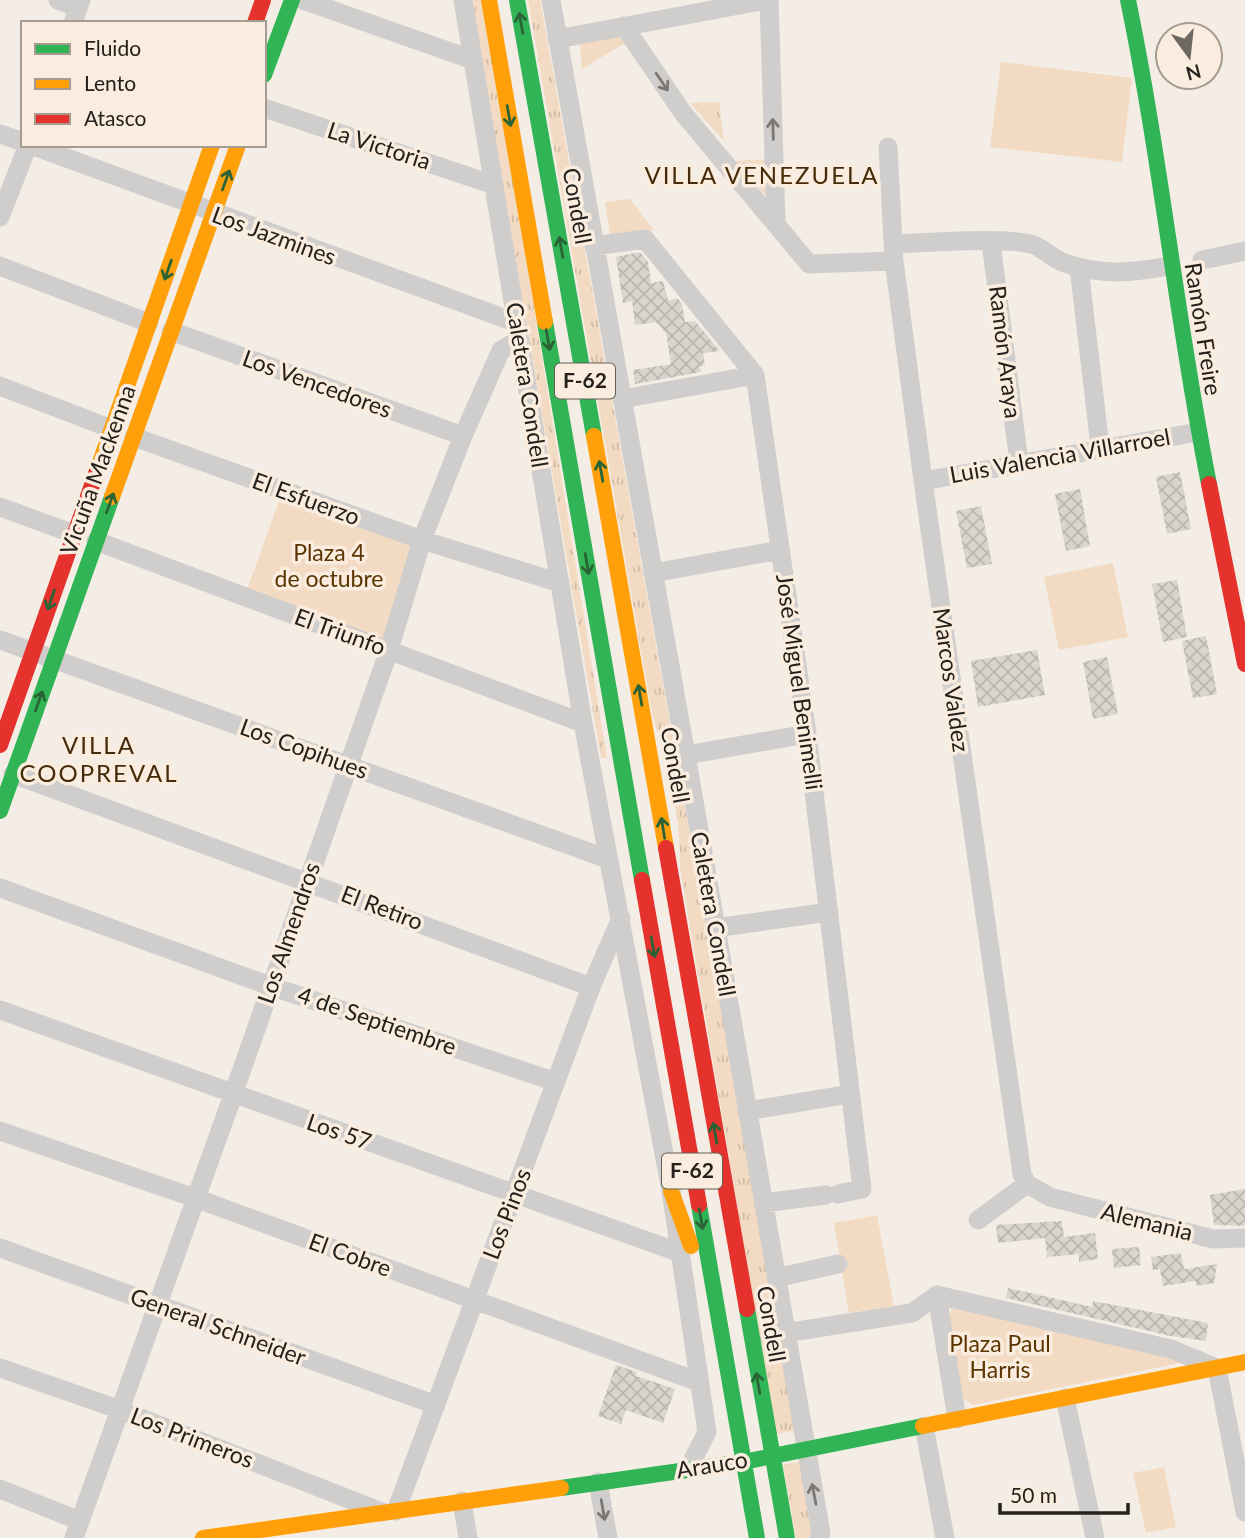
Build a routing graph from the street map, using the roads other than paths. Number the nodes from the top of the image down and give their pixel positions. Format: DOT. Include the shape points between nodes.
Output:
graph roads {
  1 [pos="58,0"];
  2 [pos="263,0"];
  3 [pos="292,0"];
  4 [pos="303,0"];
  5 [pos="463,0"];
  6 [pos="489,0"];
  7 [pos="517,0"];
  8 [pos="551,0"];
  9 [pos="767,0"];
  10 [pos="1128,0"];
  11 [pos="672,8"];
  12 [pos="77,10"];
  13 [pos="256,21"];
  14 [pos="624,26"];
  15 [pos="557,39"];
  16 [pos="473,60"];
  17 [pos="266,70"];
  18 [pos="266,109"];
  19 [pos="0,134"];
  20 [pos="21,141"];
  21 [pos="29,147"];
  22 [pos="35,147"];
  23 [pos="211,147"];
  24 [pos="238,147"];
  25 [pos="888,147"];
  26 [pos="494,185"];
  27 [pos="191,205"];
  28 [pos="213,214"];
  29 [pos="0,218"];
  30 [pos="776,222"];
  31 [pos="991,242"];
  32 [pos="594,246"];
  33 [pos="1245,251"];
  34 [pos="894,252"];
  35 [pos="1202,260"];
  36 [pos="0,266"];
  37 [pos="1169,266"];
  38 [pos="1079,267"];
  39 [pos="149,323"];
  40 [pos="171,331"];
  41 [pos="518,332"];
  42 [pos="755,375"];
  43 [pos="0,386"];
  44 [pos="622,399"];
  45 [pos="112,429"];
  46 [pos="1198,432"];
  47 [pos="463,436"];
  48 [pos="134,437"];
  49 [pos="1100,447"];
  50 [pos="1019,463"];
  51 [pos="923,481"];
  52 [pos="0,507"];
  53 [pos="74,534"];
  54 [pos="422,540"];
  55 [pos="96,541"];
  56 [pos="780,550"];
  57 [pos="653,573"];
  58 [pos="560,583"];
  59 [pos="0,640"];
  60 [pos="389,650"];
  61 [pos="33,652"];
  62 [pos="54,660"];
  63 [pos="1245,664"];
  64 [pos="583,723"];
  65 [pos="807,734"];
  66 [pos="0,745"];
  67 [pos="687,755"];
  68 [pos="349,764"];
  69 [pos="13,774"];
  70 [pos="0,811"];
  71 [pos="608,859"];
  72 [pos="308,880"];
  73 [pos="0,888"];
  74 [pos="829,912"];
  75 [pos="621,918"];
  76 [pos="715,928"];
  77 [pos="270,986"];
  78 [pos="591,987"];
  79 [pos="0,1010"];
  80 [pos="556,1082"];
  81 [pos="850,1094"];
  82 [pos="233,1095"];
  83 [pos="747,1111"];
  84 [pos="0,1131"];
  85 [pos="1027,1184"];
  86 [pos="671,1191"];
  87 [pos="514,1193"];
  88 [pos="195,1198"];
  89 [pos="763,1203"];
  90 [pos="978,1220"];
  91 [pos="1245,1238"];
  92 [pos="0,1248"];
  93 [pos="678,1251"];
  94 [pos="838,1264"];
  95 [pos="776,1278"];
  96 [pos="937,1295"];
  97 [pos="474,1300"];
  98 [pos="158,1306"];
  99 [pos="718,1320"];
  100 [pos="785,1333"];
  101 [pos="1245,1362"];
  102 [pos="0,1368"];
  103 [pos="1217,1368"];
  104 [pos="699,1382"];
  105 [pos="1065,1398"];
  106 [pos="436,1405"];
  107 [pos="118,1409"];
  108 [pos="957,1419"];
  109 [pos="924,1426"];
  110 [pos="805,1449"];
  111 [pos="771,1456"];
  112 [pos="743,1462"];
  113 [pos="688,1469"];
  114 [pos="598,1482"];
  115 [pos="0,1489"];
  116 [pos="462,1501"];
  117 [pos="390,1512"];
  118 [pos="1245,1512"];
  119 [pos="77,1530"];
  120 [pos="302,1531"];
  121 [pos="203,1538"];
  122 [pos="468,1538"];
  123 [pos="608,1538"];
  124 [pos="757,1538"];
  125 [pos="787,1538"];
  126 [pos="819,1538"];
  127 [pos="945,1538"];
  128 [pos="1095,1538"];
  1 -- 12 [label="street"];
  2 -- 13 [label="main road"];
  3 -- 17 [label="main road"];
  4 -- 16 [label="street"];
  5 -- 16 [label="street, Caletera Condell"];
  6 -- 99 [label="main road, F-62, one-way"];
  111 -- 7 [label="main road, Condell / F-62, one-way"];
  8 -- 15 [label="street, Caletera Condell"];
  9 -- 11 [label="street"];
  30 -- 9 [label="street, one-way"];
  10 -- 37 [label="main road, Ramón Freire"];
  11 -- 14 [label="street"];
  14 -- 15 [label="street"];
  14 -- 30 [label="street, one-way" via="683,113"];
  15 -- 32 [label="street, Caletera Condell"];
  16 -- 26 [label="street, Caletera Condell"];
  18 -- 26 [label="street, La Victoria"];
  19 -- 20 [label="street"];
  21 -- 29 [label="street"];
  22 -- 27 [label="street, Los Jazmines"];
  23 -- 27 [label="main road, Vicuña Mackenna"];
  28 -- 24 [label="main road, Vicuña Mackenna, one-way"];
  25 -- 34 [label="street, Marcos Valdez"];
  26 -- 41 [label="street, Caletera Condell"];
  27 -- 28 [label="street, Los Jazmines"];
  27 -- 39 [label="main road, Vicuña Mackenna, one-way"];
  28 -- 40 [label="main road, Vicuña Mackenna"];
  28 -- 41 [label="street, Los Jazmines"];
  30 -- 34 [label="street" via="810,264"];
  31 -- 34 [label="street"];
  31 -- 38 [label="street" via="1034,245 1060,262"];
  31 -- 50 [label="street, Ramón Araya"];
  32 -- 42 [label="street" via="645,239"];
  32 -- 44 [label="street, Caletera Condell"];
  33 -- 35 [label="street"];
  34 -- 51 [label="street, Marcos Valdez"];
  36 -- 39 [label="street"];
  37 -- 38 [label="street" via="1126,274"];
  37 -- 46 [label="main road, Ramón Freire"];
  38 -- 49 [label="street"];
  39 -- 45 [label="main road, Vicuña Mackenna"];
  40 -- 47 [label="street, Los Vencedores"];
  40 -- 48 [label="main road, Vicuña Mackenna"];
  41 -- 47 [label="street, Los Almendros" via="501,349"];
  41 -- 58 [label="street, Caletera Condell"];
  42 -- 44 [label="street"];
  42 -- 56 [label="street, José Miguel Benimelli"];
  43 -- 45 [label="street"];
  44 -- 57 [label="street, Caletera Condell"];
  45 -- 53 [label="main road, Vicuña Mackenna"];
  46 -- 49 [label="street, Luis Valencia Villarroel"];
  46 -- 63 [label="main road, Ramón Freire"];
  47 -- 54 [label="street, Los Almendros"];
  48 -- 54 [label="street, El Esfuerzo"];
  55 -- 48 [label="main road, Vicuña Mackenna, one-way"];
  49 -- 50 [label="street, Luis Valencia Villarroel"];
  50 -- 51 [label="street, Luis Valencia Villarroel"];
  51 -- 85 [label="street, Marcos Valdez" via="1018,1156"];
  52 -- 53 [label="street"];
  53 -- 61 [label="main road, Vicuña Mackenna, one-way"];
  54 -- 58 [label="street, El Esfuerzo"];
  54 -- 60 [label="street, Los Almendros"];
  55 -- 60 [label="street, El Triunfo"];
  55 -- 62 [label="main road, Vicuña Mackenna"];
  56 -- 57 [label="street"];
  56 -- 65 [label="street, José Miguel Benimelli"];
  57 -- 67 [label="street, Caletera Condell"];
  58 -- 64 [label="street, Caletera Condell"];
  59 -- 61 [label="street, Los Copihues"];
  60 -- 64 [label="street, El Triunfo"];
  60 -- 68 [label="street, Los Almendros"];
  61 -- 62 [label="street, Los Copihues"];
  61 -- 66 [label="main road, Vicuña Mackenna"];
  62 -- 68 [label="street, Los Copihues"];
  69 -- 62 [label="main road, Vicuña Mackenna, one-way"];
  64 -- 71 [label="street, Caletera Condell"];
  65 -- 67 [label="street"];
  65 -- 74 [label="street, José Miguel Benimelli"];
  67 -- 76 [label="street, Caletera Condell"];
  68 -- 71 [label="street, Los Copihues"];
  68 -- 72 [label="street, Los Almendros"];
  69 -- 70 [label="main road, Vicuña Mackenna"];
  69 -- 72 [label="street, El Retiro"];
  71 -- 75 [label="street, Caletera Condell"];
  72 -- 77 [label="street, Los Almendros"];
  72 -- 78 [label="street, El Retiro"];
  73 -- 77 [label="street, 4 de Septiembre"];
  74 -- 76 [label="street"];
  74 -- 81 [label="street, José Miguel Benimelli"];
  75 -- 78 [label="street, Los Pinos"];
  75 -- 86 [label="street, Caletera Condell"];
  76 -- 83 [label="street, Caletera Condell"];
  77 -- 80 [label="street, 4 de Septiembre"];
  77 -- 82 [label="street, Los Almendros"];
  78 -- 80 [label="street, Los Pinos"];
  79 -- 82 [label="street, Los 57"];
  80 -- 87 [label="street, Los Pinos"];
  81 -- 83 [label="street"];
  81 -- 89 [label="street, José Miguel Benimelli" via="862,1189"];
  82 -- 87 [label="street, Los 57"];
  82 -- 88 [label="street, Los Almendros"];
  83 -- 89 [label="street, Caletera Condell"];
  84 -- 88 [label="street, El Cobre"];
  85 -- 90 [label="street"];
  85 -- 91 [label="street, Alemania" via="1050,1197 1213,1239"];
  86 -- 93 [label="street, Caletera Condell"];
  86 -- 99 [label="main road"];
  87 -- 93 [label="street, Los 57"];
  87 -- 97 [label="street, Los Pinos"];
  88 -- 97 [label="street, El Cobre"];
  88 -- 98 [label="street, Los Almendros"];
  89 -- 95 [label="street, Caletera Condell"];
  92 -- 98 [label="street, General Schneider"];
  93 -- 104 [label="street, Caletera Condell"];
  94 -- 95 [label="street"];
  95 -- 100 [label="street, Caletera Condell"];
  96 -- 100 [label="street" via="912,1313"];
  96 -- 103 [label="street" via="1171,1349"];
  96 -- 108 [label="street"];
  97 -- 104 [label="street, El Cobre"];
  97 -- 106 [label="street, Los Pinos"];
  98 -- 106 [label="street, General Schneider"];
  98 -- 107 [label="street, Los Almendros"];
  99 -- 112 [label="main road, F-62"];
  100 -- 110 [label="street, Caletera Condell"];
  101 -- 103 [label="main road, Arauco"];
  102 -- 107 [label="street, Los Primeros"];
  103 -- 105 [label="main road, Arauco"];
  103 -- 118 [label="street"];
  104 -- 113 [label="street, Caletera Condell" via="707,1432"];
  105 -- 108 [label="main road, Arauco"];
  105 -- 128 [label="street"];
  106 -- 117 [label="street, Los Pinos"];
  107 -- 117 [label="street, Los Primeros"];
  107 -- 119 [label="street, Los Almendros"];
  108 -- 109 [label="main road, Arauco"];
  109 -- 110 [label="main road, Arauco"];
  109 -- 127 [label="street"];
  110 -- 111 [label="main road, Arauco"];
  126 -- 110 [label="street, Caletera Condell, one-way"];
  111 -- 112 [label="main road, Arauco"];
  111 -- 125 [label="main road, Condell / F-62"];
  112 -- 113 [label="main road, Arauco"];
  112 -- 124 [label="main road, F-62"];
  113 -- 114 [label="main road, Arauco"];
  114 -- 116 [label="main road, Arauco"];
  114 -- 123 [label="street, one-way"];
  115 -- 119 [label="street"];
  116 -- 117 [label="main road, Arauco"];
  116 -- 122 [label="street"];
  117 -- 120 [label="main road, Arauco"];
  120 -- 121 [label="main road, Arauco"];
}
